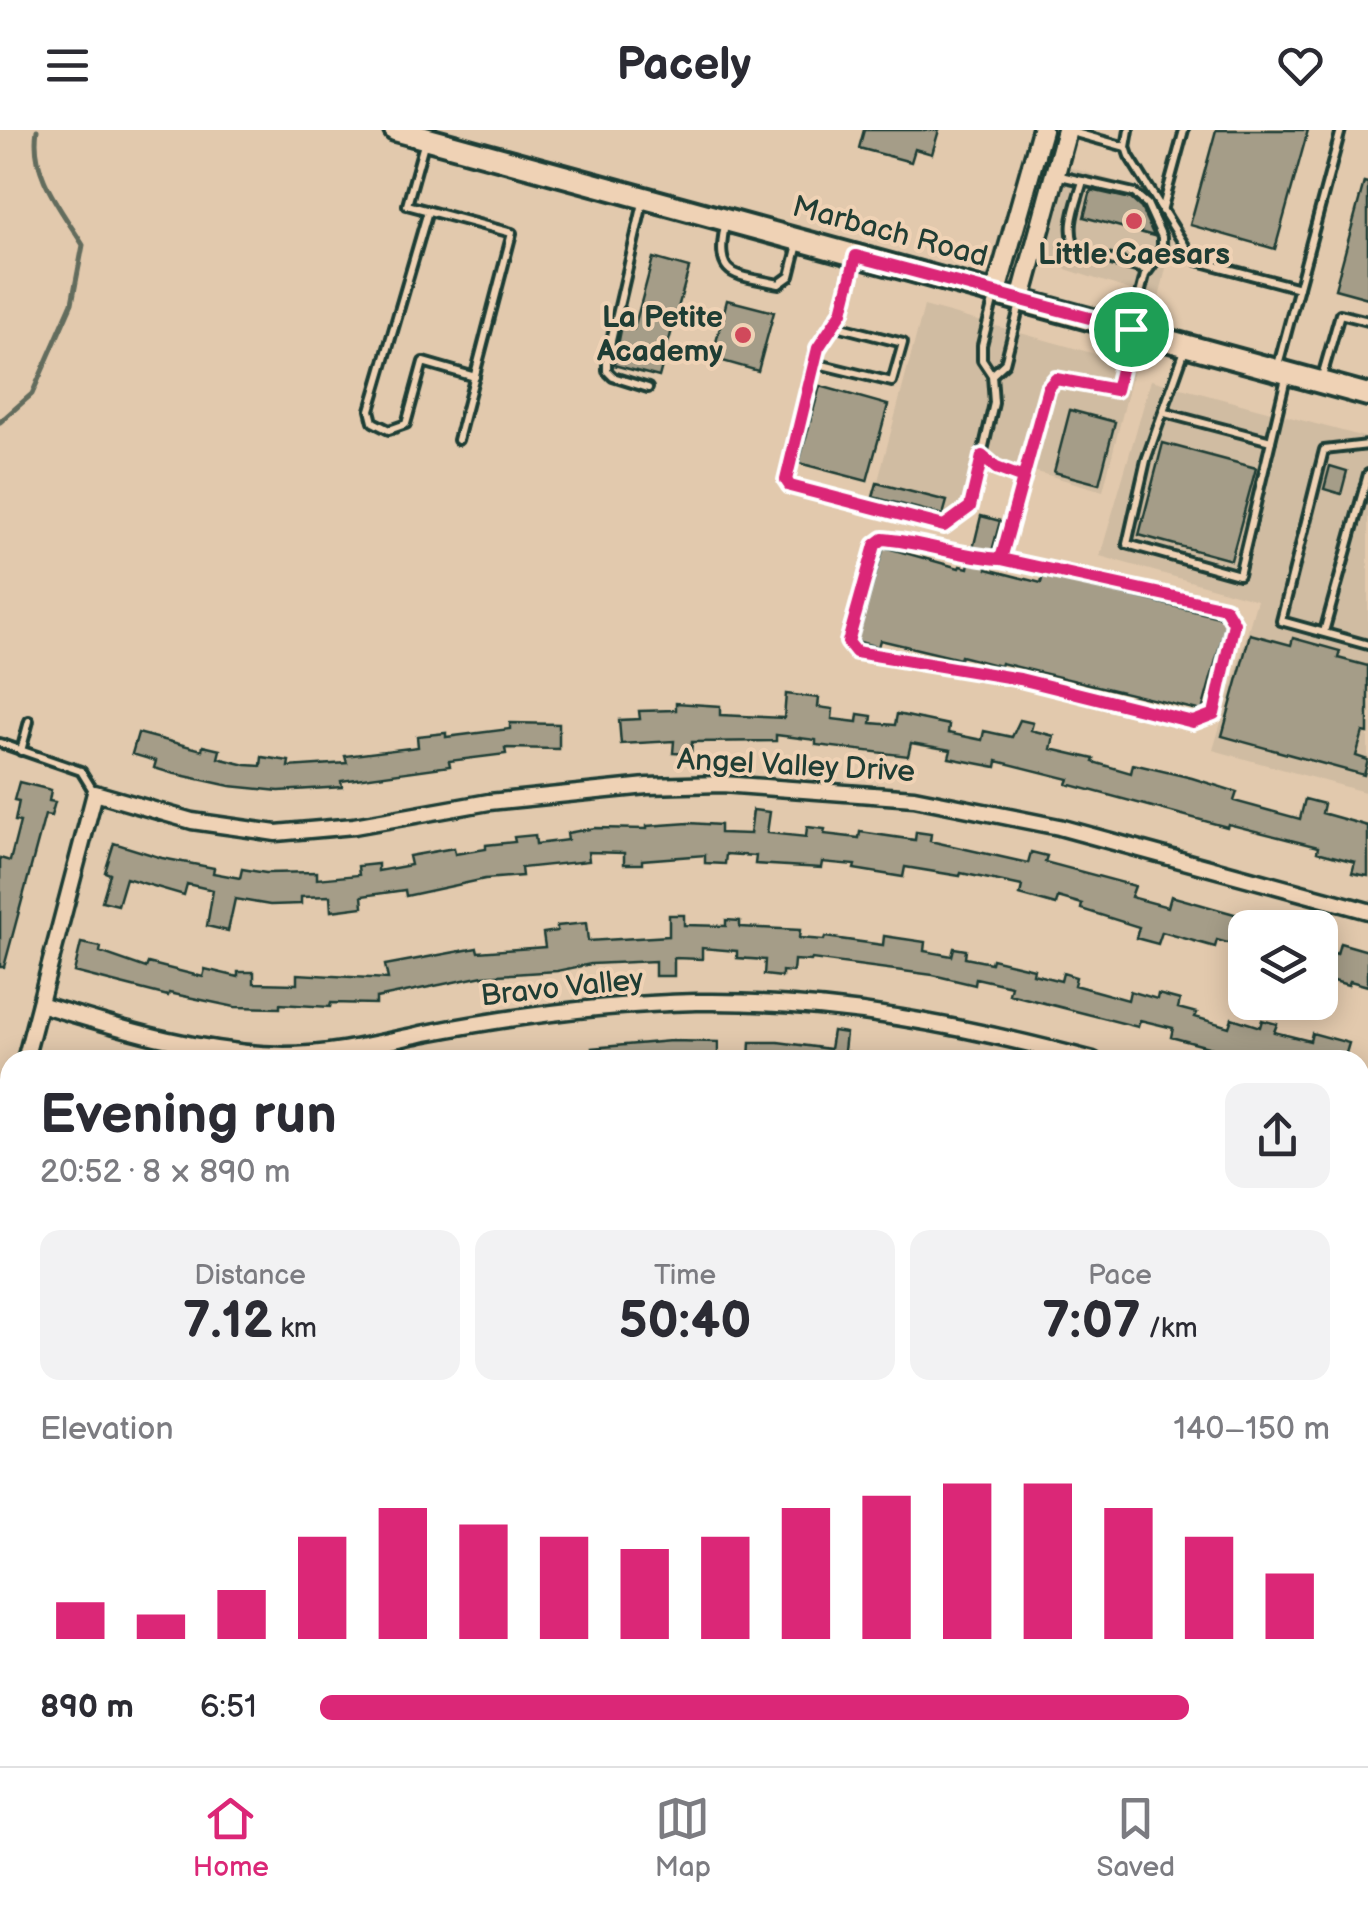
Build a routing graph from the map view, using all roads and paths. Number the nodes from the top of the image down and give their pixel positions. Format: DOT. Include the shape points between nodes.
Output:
graph roads {
  1 [pos="395,130"];
  2 [pos="1042,130"];
  3 [pos="1067,130"];
  4 [pos="1129,130"];
  5 [pos="1184,130"];
  6 [pos="1341,130"];
  7 [pos="425,138"];
  8 [pos="1126,148"];
  9 [pos="1055,175"];
  10 [pos="1083,181"];
  11 [pos="645,197"];
  12 [pos="428,211"];
  13 [pos="1162,212"];
  14 [pos="726,219"];
  15 [pos="800,240"];
  16 [pos="856,256"];
  17 [pos="1148,270"];
  18 [pos="1299,288"];
  19 [pos="996,292"];
  20 [pos="1021,298"];
  21 [pos="1368,321"];
  22 [pos="833,325"];
  23 [pos="1132,329"];
  24 [pos="1187,344"];
  25 [pos="814,363"];
  26 [pos="1282,371"];
  27 [pos="992,376"];
  28 [pos="475,377"];
  29 [pos="1320,381"];
  30 [pos="648,388"];
  31 [pos="1368,395"];
  32 [pos="1166,413"];
  33 [pos="458,440"];
  34 [pos="1271,441"];
  35 [pos="1368,445"];
  36 [pos="982,456"];
  37 [pos="1368,474"];
  38 [pos="1023,478"];
  39 [pos="1001,559"];
  40 [pos="1324,633"];
  41 [pos="1368,645"];
  42 [pos="29,720"];
  43 [pos="0,743"];
  44 [pos="21,750"];
  45 [pos="95,793"];
  46 [pos="1368,911"];
  47 [pos="40,1004"];
  48 [pos="28,1050"];
  49 [pos="244,1050"];
  50 [pos="346,1050"];
  51 [pos="1054,1050"];
  1 -- 7 [label="main road, Marbach Road"];
  2 -- 19 [label="street"];
  3 -- 8 [label="lane"];
  3 -- 9 [label="street"];
  4 -- 8 [label="lane"];
  5 -- 13 [label="lane"];
  6 -- 18 [label="lane"];
  7 -- 11 [label="main road, Marbach Road"];
  7 -- 12 [label="lane" via="407,205"];
  8 -- 13 [label="lane"];
  9 -- 10 [label="lane"];
  9 -- 20 [label="street"];
  10 -- 17 [label="lane" via="1134,192 1147,204 1162,236 1160,254"];
  10 -- 17 [label="lane" via="1071,230 1074,246"];
  11 -- 14 [label="main road, Marbach Road"];
  11 -- 30 [label="lane" via="607,371"];
  12 -- 28 [label="lane" via="512,233"];
  12 -- 28 [label="lane" via="370,410 373,422 389,430 406,424 423,362"];
  13 -- 18 [label="lane" via="1198,261"];
  14 -- 15 [label="main road, Marbach Road"];
  14 -- 15 [label="lane" via="720,250 732,273 779,284 790,276"];
  15 -- 16 [label="main road, Marbach Road"];
  16 -- 19 [label="main road, Marbach Road"];
  16 -- 22 [label="lane"];
  17 -- 23 [label="lane"];
  18 -- 26 [label="lane"];
  19 -- 20 [label="main road, Marbach Road"];
  19 -- 27 [label="lane" via="982,345"];
  20 -- 23 [label="main road, Marbach Road"];
  20 -- 27 [label="lane" via="1005,363"];
  21 -- 29 [label="lane" via="1340,314"];
  22 -- 25 [label="lane"];
  22 -- 25 [label="lane" via="902,343 892,382"];
  23 -- 24 [label="main road, Marbach Road"];
  23 -- 38 [label="lane" via="1116,390 1067,379 1048,388"];
  24 -- 26 [label="main road, Marbach Road"];
  24 -- 32 [label="lane"];
  25 -- 36 [label="lane" via="786,474 790,486 944,526 970,507"];
  26 -- 29 [label="main road, Marbach Road"];
  26 -- 34 [label="lane"];
  27 -- 36 [label="lane" via="994,403"];
  28 -- 33 [label="lane"];
  29 -- 31 [label="main road, Marbach Road"];
  32 -- 34 [label="lane"];
  32 -- 34 [label="lane" via="1146,460 1127,544 1240,575"];
  35 -- 40 [label="lane" via="1324,450 1281,621"];
  36 -- 38 [label="lane"];
  37 -- 40 [label="lane"];
  38 -- 39 [label="lane"];
  39 -- 39 [label="lane" via="883,539 875,545 848,642 867,656 1020,679 1193,722 1214,714 1234,623 1225,608"];
  40 -- 41 [label="lane"];
  42 -- 44 [label="lane"];
  43 -- 44 [label="lane"];
  44 -- 45 [label="lane" via="81,771"];
  45 -- 46 [label="street, Angel Valley Drive" via="192,821 276,832 646,786 722,784 896,796 1060,826"];
  45 -- 47 [label="street"];
  47 -- 48 [label="street"];
  47 -- 49 [label="street, Bravo Valley" via="179,1042"];
  50 -- 51 [label="street, Bravo Valley" via="554,1012 697,1002 896,1014"];
}
